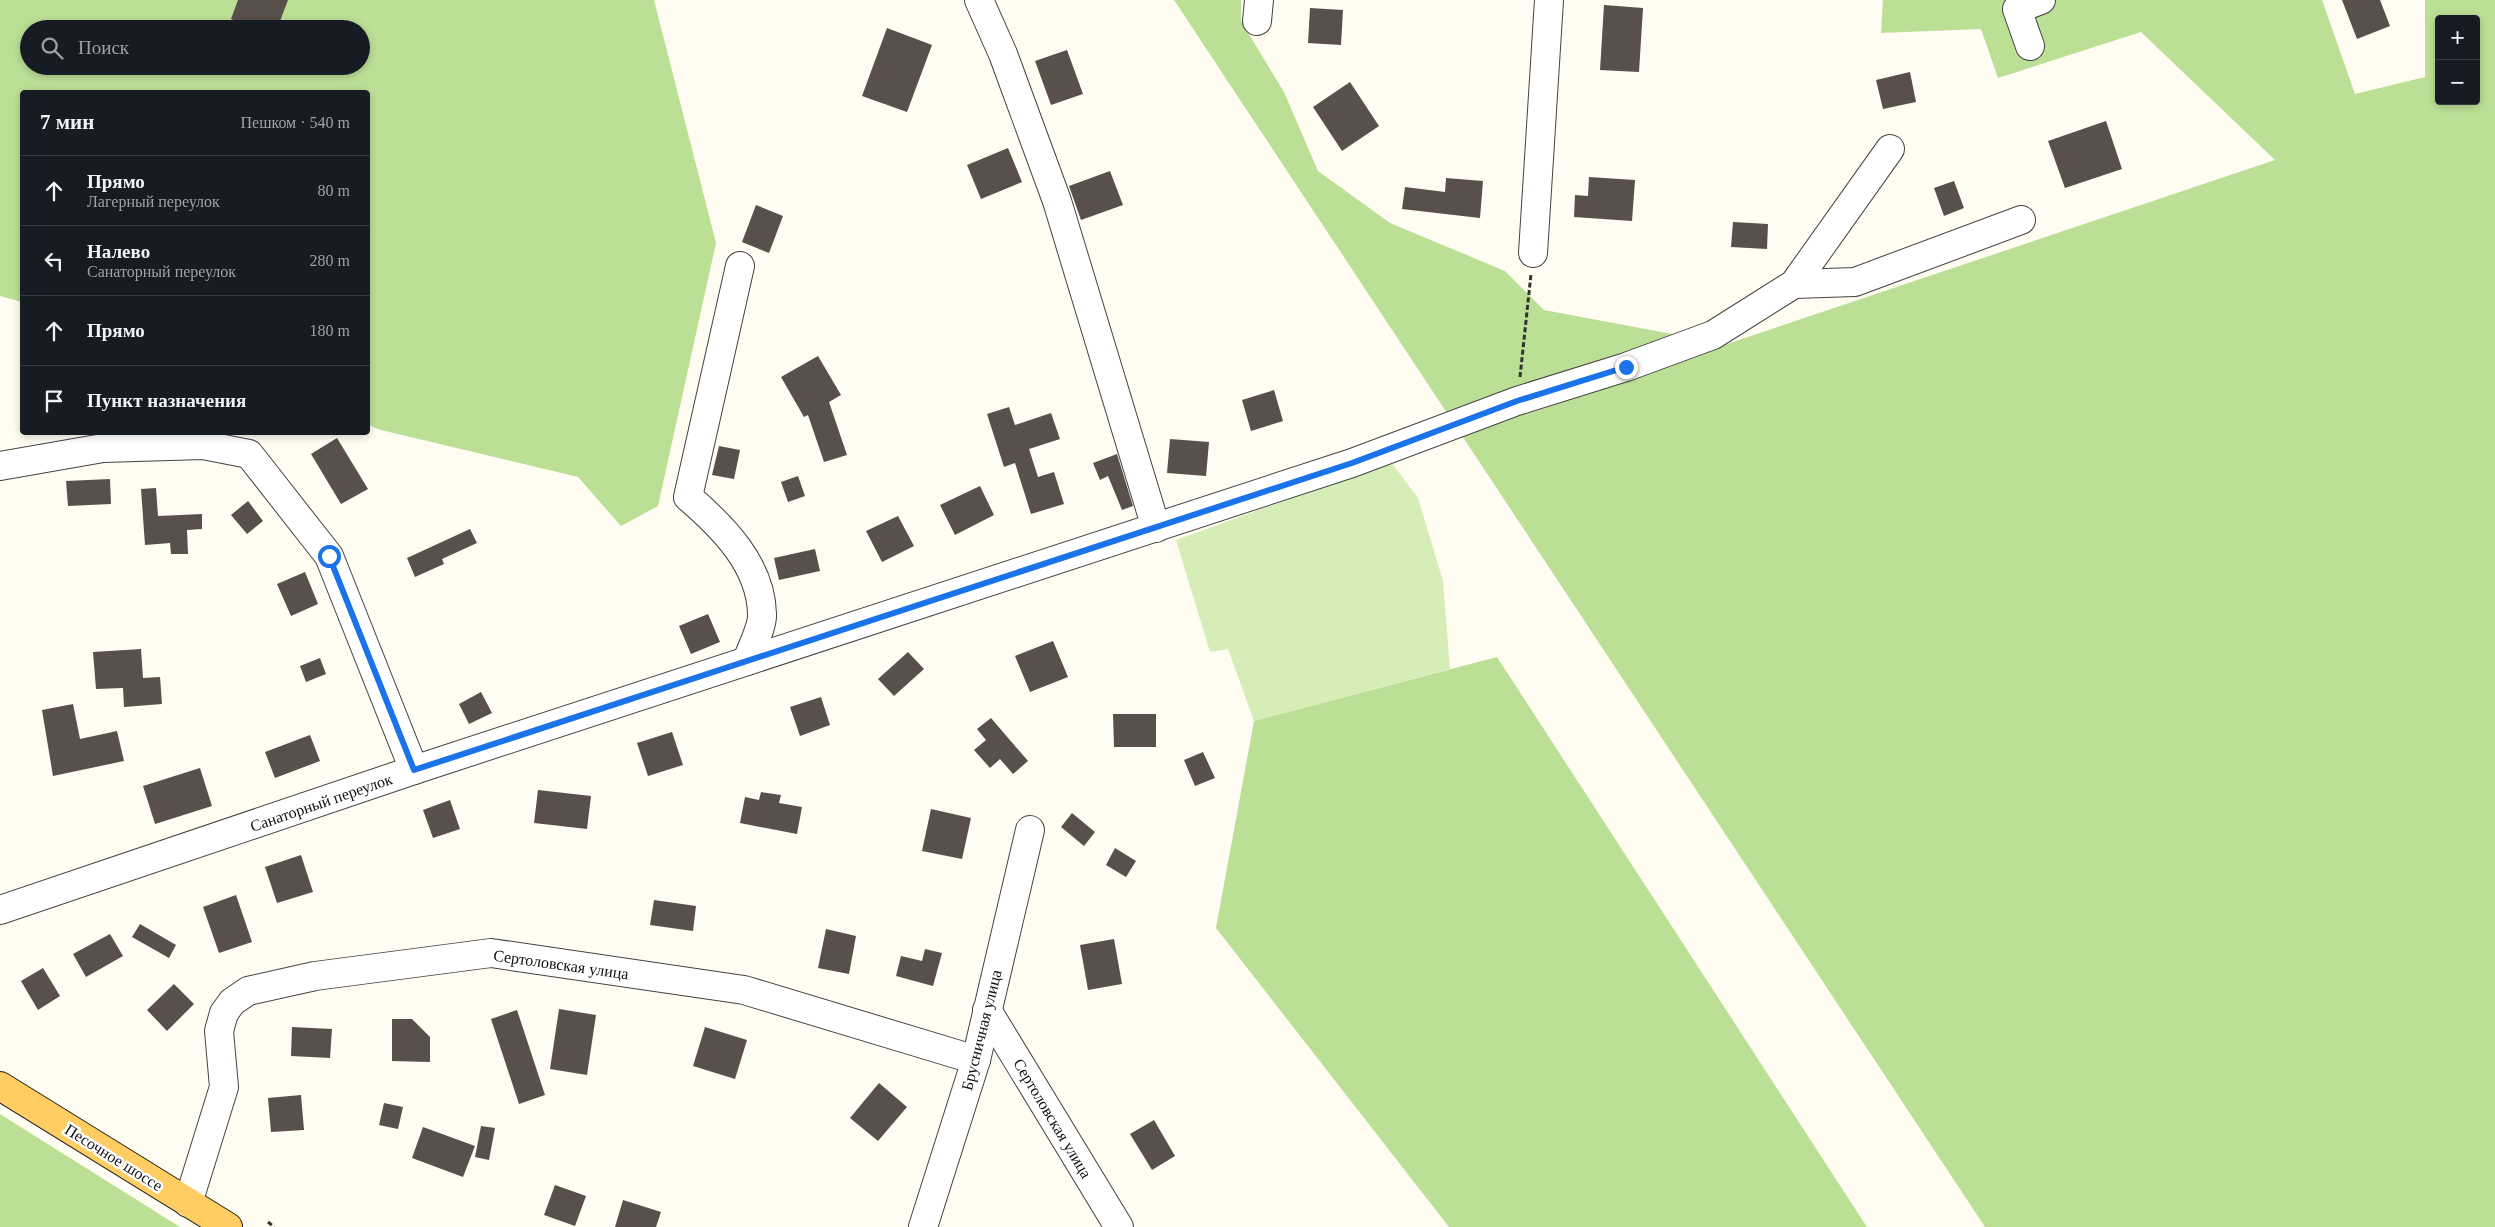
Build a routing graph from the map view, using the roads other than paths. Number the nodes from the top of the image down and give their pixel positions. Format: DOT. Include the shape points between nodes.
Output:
graph roads {
  1 [pos="1549,0"];
  2 [pos="2041,0"];
  3 [pos="982,3"];
  4 [pos="2030,46"];
  5 [pos="1890,149"];
  6 [pos="2021,220"];
  7 [pos="1533,253"];
  8 [pos="740,266"];
  9 [pos="1794,284"];
  10 [pos="0,466"];
  11 [pos="1156,528"];
  12 [pos="747,662"];
  13 [pos="414,770"];
  14 [pos="1030,830"];
  15 [pos="0,910"];
  16 [pos="988,1010"];
  17 [pos="976,1060"];
  18 [pos="0,1086"];
  19 [pos="188,1203"];
  20 [pos="221,1225"];
  21 [pos="922,1227"];
  22 [pos="1119,1227"];
  1 -- 7 [label="street"];
  2 -- 4 [label="street" via="2017,9"];
  3 -- 11 [label="street" via="1057,201"];
  5 -- 9 [label="street"];
  6 -- 9 [label="street" via="1855,282"];
  8 -- 12 [label="street" via="688,497 720,526 755,576 763,615"];
  9 -- 11 [label="street, Санаторный переулок" via="1713,335 1626,367 1517,401 1352,463"];
  10 -- 13 [label="street" via="102,448 203,445 249,454 329,556"];
  11 -- 12 [label="street, Санаторный переулок"];
  12 -- 13 [label="street, Санаторный переулок"];
  13 -- 15 [label="street, Санаторный переулок"];
  14 -- 16 [label="street, Брусничная улица"];
  16 -- 17 [label="street, Брусничная улица"];
  16 -- 22 [label="street, Сертоловская улица"];
  17 -- 19 [label="street, Сертоловская улица" via="744,990 492,953 315,976 248,992 232,1002 224,1013 219,1031 224,1087"];
  17 -- 21 [label="street, Брусничная улица"];
  18 -- 19 [label="main road, Песочное шоссе"];
  19 -- 20 [label="main road, Песочное шоссе"];
}
